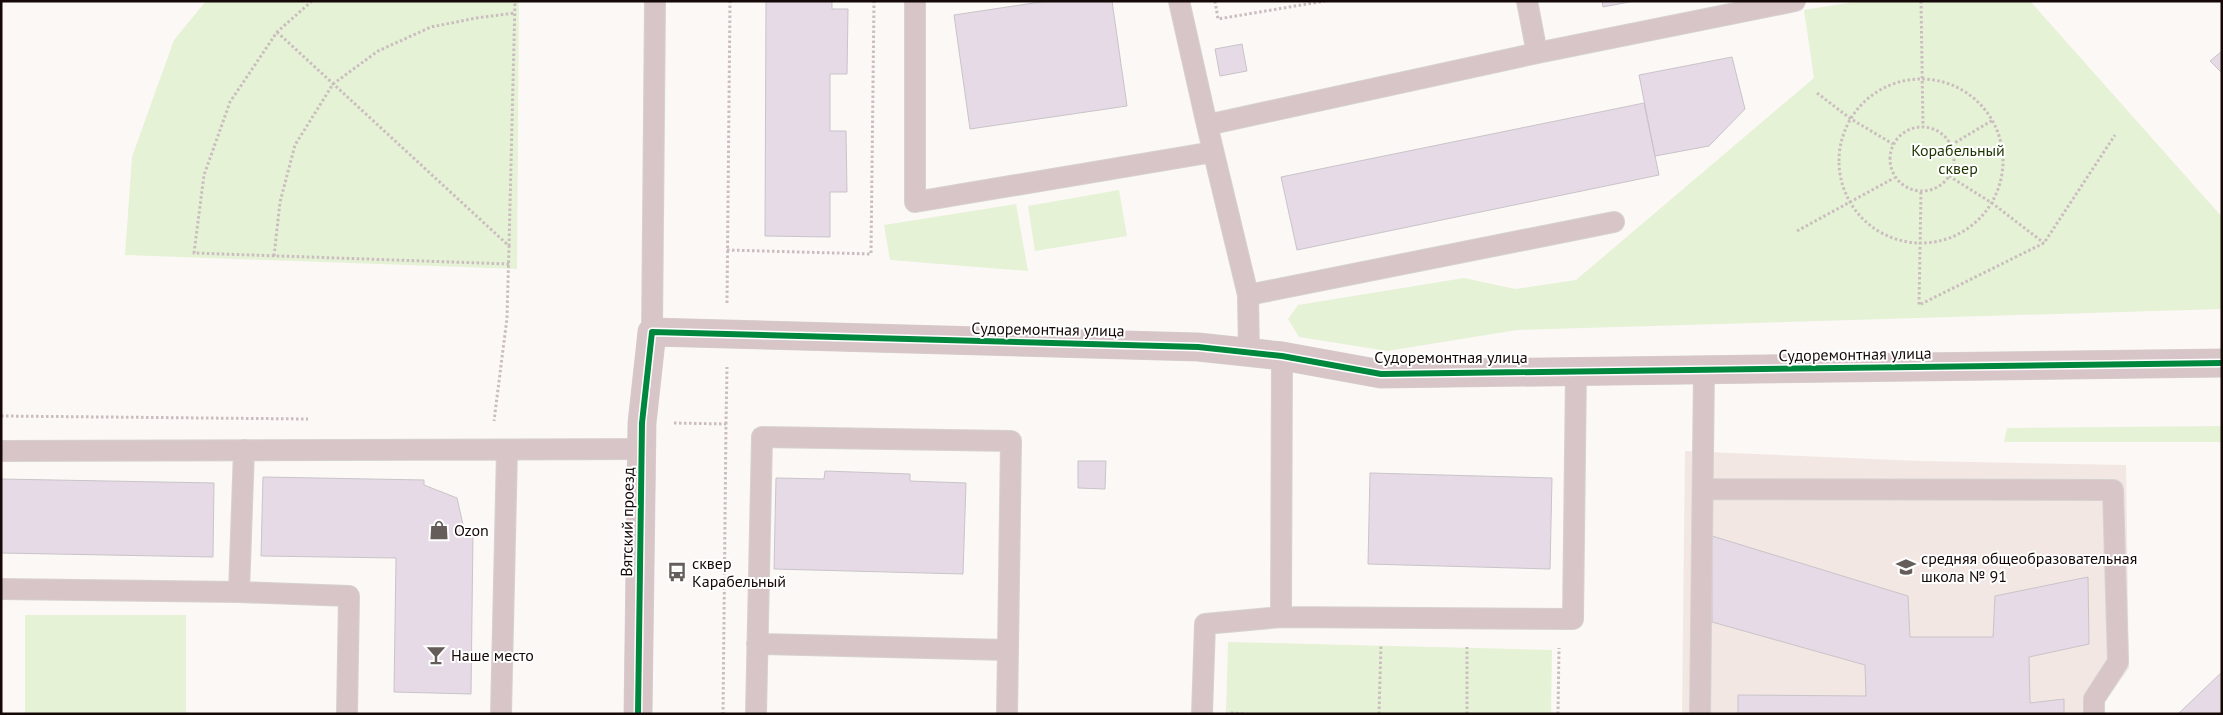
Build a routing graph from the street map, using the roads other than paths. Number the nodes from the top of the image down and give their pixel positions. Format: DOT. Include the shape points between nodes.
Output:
graph roads {
  1 [pos="655,1"];
  2 [pos="916,1"];
  3 [pos="1179,1"];
  4 [pos="1527,1"];
  5 [pos="1795,1"];
  6 [pos="1537,53"];
  7 [pos="1207,125"];
  8 [pos="1212,152"];
  9 [pos="1614,222"];
  10 [pos="1248,295"];
  11 [pos="652,332"];
  12 [pos="1250,352"];
  13 [pos="1282,356"];
  14 [pos="2222,363"];
  15 [pos="1576,370"];
  16 [pos="1704,370"];
  17 [pos="642,449"];
  18 [pos="244,450"];
  19 [pos="500,450"];
  20 [pos="1,451"];
  21 [pos="1704,489"];
  22 [pos="1,589"];
  23 [pos="239,592"];
  24 [pos="1281,617"];
  25 [pos="758,644"];
  26 [pos="1008,650"];
  27 [pos="347,714"];
  28 [pos="501,714"];
  29 [pos="638,714"];
  30 [pos="756,714"];
  31 [pos="1007,714"];
  32 [pos="1202,714"];
  33 [pos="1700,714"];
  34 [pos="2094,714"];
  1 -- 11 [label="lane"];
  2 -- 8 [label="lane" via="915,202"];
  3 -- 7 [label="lane"];
  4 -- 6 [label="lane"];
  5 -- 6 [label="lane"];
  6 -- 7 [label="lane"];
  7 -- 8 [label="lane"];
  8 -- 10 [label="lane"];
  9 -- 10 [label="lane"];
  10 -- 12 [label="lane"];
  11 -- 12 [label="street, Судоремонтная улица" via="1198,347"];
  11 -- 17 [label="street, Вятский проезд"];
  12 -- 13 [label="street, Судоремонтная улица"];
  13 -- 15 [label="street, Судоремонтная улица" via="1381,374"];
  13 -- 24 [label="lane"];
  14 -- 16 [label="street, Судоремонтная улица"];
  15 -- 16 [label="street, Судоремонтная улица"];
  15 -- 24 [label="lane" via="1573,619"];
  16 -- 21 [label="lane"];
  17 -- 19 [label="lane"];
  17 -- 29 [label="street, Вятский проезд"];
  18 -- 19 [label="lane"];
  18 -- 20 [label="lane"];
  18 -- 23 [label="lane"];
  19 -- 28 [label="lane"];
  21 -- 33 [label="lane"];
  21 -- 34 [label="lane" via="2113,490 2118,662 2094,699"];
  22 -- 23 [label="lane"];
  23 -- 27 [label="lane" via="349,596"];
  24 -- 32 [label="lane" via="1204,624"];
  25 -- 26 [label="lane"];
  25 -- 26 [label="lane" via="762,437 1011,441"];
  25 -- 30 [label="lane"];
  26 -- 31 [label="lane"];
}
